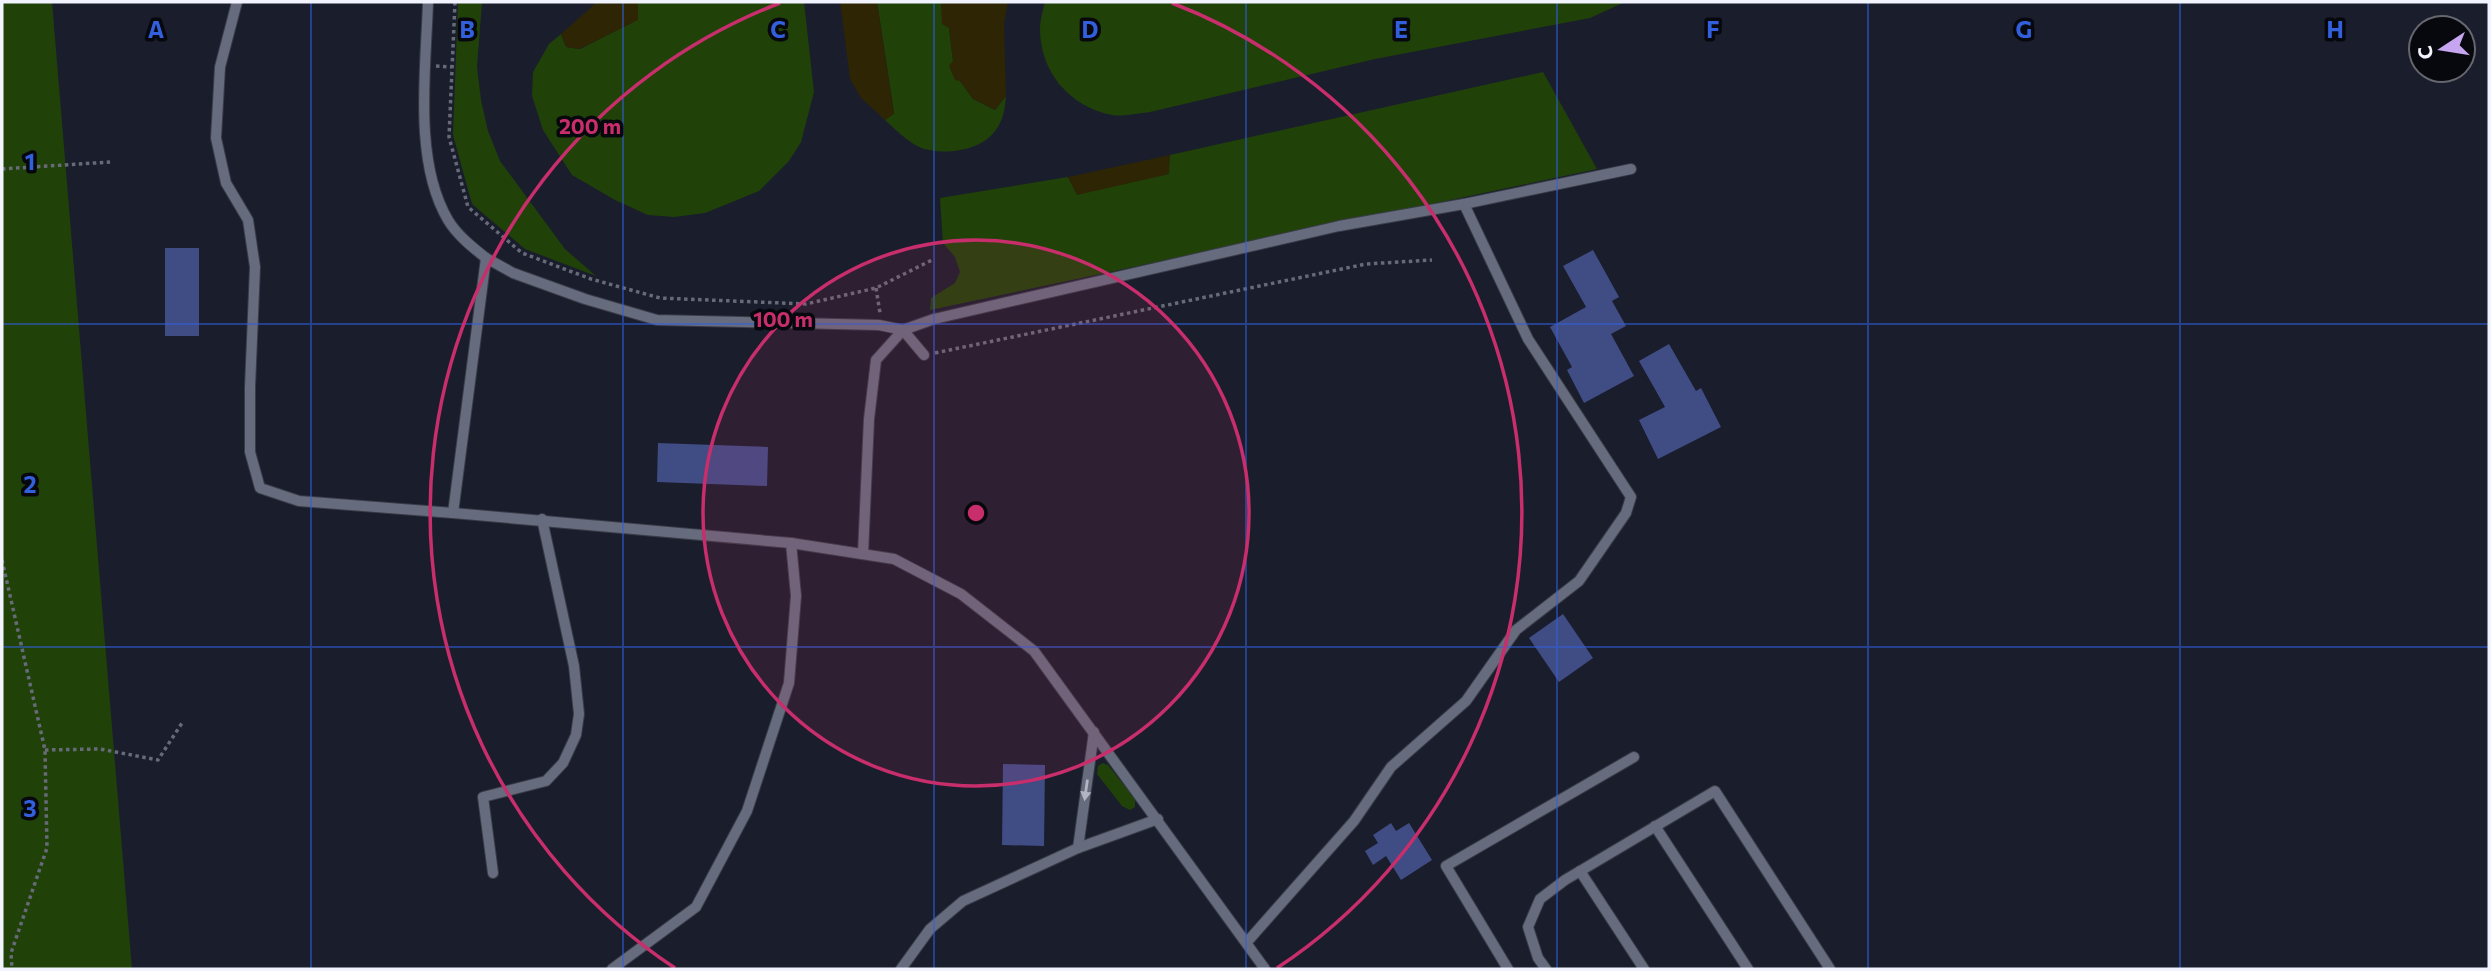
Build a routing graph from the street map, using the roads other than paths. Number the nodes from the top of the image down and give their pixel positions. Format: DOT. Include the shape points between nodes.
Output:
graph roads {
  1 [pos="237,2"];
  2 [pos="428,2"];
  3 [pos="1631,169"];
  4 [pos="1465,204"];
  5 [pos="486,258"];
  6 [pos="903,330"];
  7 [pos="924,355"];
  8 [pos="453,513"];
  9 [pos="542,519"];
  10 [pos="791,543"];
  11 [pos="863,554"];
  12 [pos="1094,732"];
  13 [pos="1634,757"];
  14 [pos="1158,819"];
  15 [pos="1655,826"];
  16 [pos="1078,848"];
  17 [pos="1580,871"];
  18 [pos="494,873"];
  19 [pos="1247,942"];
  20 [pos="612,969"];
  21 [pos="901,969"];
  22 [pos="1265,969"];
  23 [pos="1508,969"];
  24 [pos="1546,969"];
  25 [pos="1644,969"];
  26 [pos="1748,969"];
  27 [pos="1830,969"];
  1 -- 8 [label="lane" via="220,67 216,138 226,183 248,220 255,267 250,452 260,488 299,501"];
  2 -- 5 [label="lane" via="425,142 434,190 448,221"];
  3 -- 4 [label="lane"];
  4 -- 6 [label="lane" via="1339,226"];
  4 -- 19 [label="lane" via="1528,339 1631,497 1626,513 1579,581 1516,630 1466,701 1391,767 1354,821"];
  5 -- 6 [label="lane" via="513,273 657,320 879,325"];
  5 -- 8 [label="lane"];
  6 -- 7 [label="lane"];
  6 -- 11 [label="lane" via="876,360"];
  8 -- 9 [label="lane"];
  9 -- 10 [label="lane"];
  9 -- 18 [label="lane" via="574,666 579,715 564,763 546,781 483,797"];
  10 -- 11 [label="lane"];
  10 -- 20 [label="lane" via="796,596 789,683 747,811 696,906"];
  11 -- 12 [label="lane" via="894,559 961,594 1034,651"];
  12 -- 14 [label="lane"];
  12 -- 16 [label="lane, one-way"];
  13 -- 23 [label="lane" via="1446,866"];
  14 -- 16 [label="lane"];
  14 -- 19 [label="lane"];
  15 -- 17 [label="lane"];
  15 -- 26 [label="lane"];
  15 -- 27 [label="lane" via="1715,791"];
  16 -- 21 [label="lane" via="963,901 930,929"];
  17 -- 24 [label="lane" via="1540,899 1528,927"];
  17 -- 25 [label="lane"];
  19 -- 22 [label="lane"];
}
